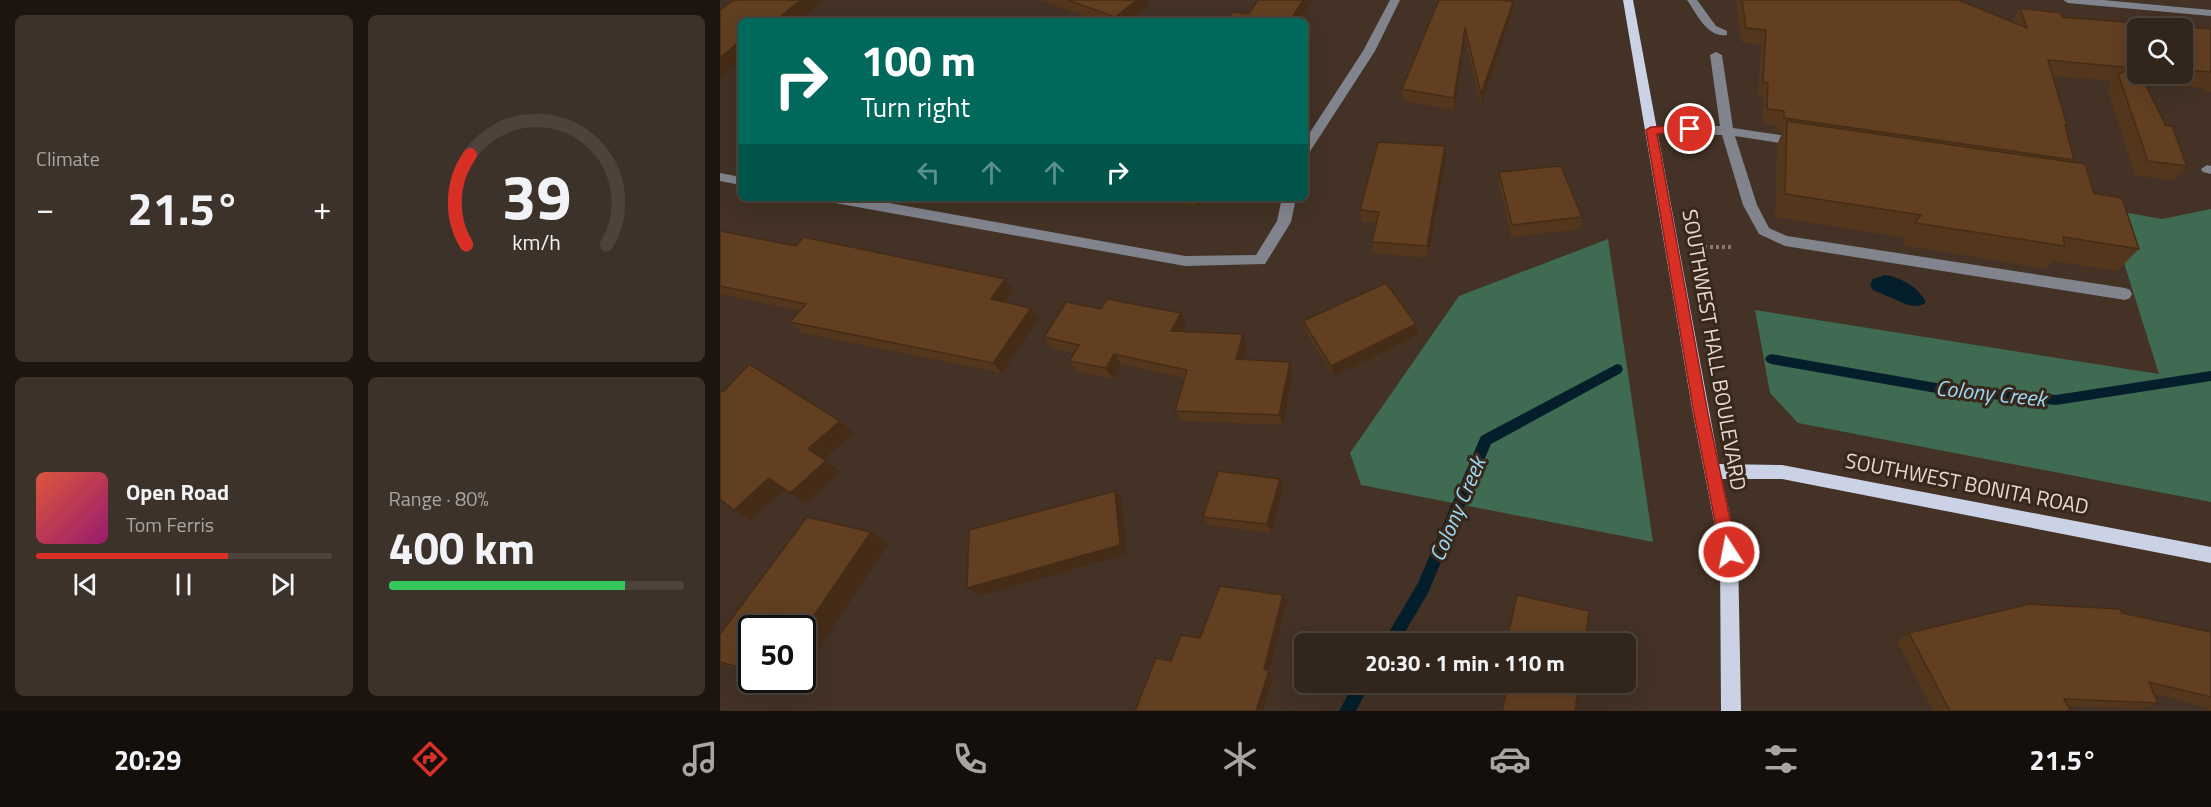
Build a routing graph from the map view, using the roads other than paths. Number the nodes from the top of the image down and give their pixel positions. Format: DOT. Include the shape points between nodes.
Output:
graph roads {
  1 [pos="1395,0"];
  2 [pos="1628,0"];
  3 [pos="1692,0"];
  4 [pos="2068,0"];
  5 [pos="2211,13"];
  6 [pos="1723,33"];
  7 [pos="1716,55"];
  8 [pos="1651,130"];
  9 [pos="1727,131"];
  10 [pos="1809,143"];
  11 [pos="1308,145"];
  12 [pos="720,177"];
  13 [pos="738,180"];
  14 [pos="855,201"];
  15 [pos="1288,201"];
  16 [pos="2125,294"];
  17 [pos="1713,471"];
  18 [pos="2211,555"];
  19 [pos="1731,711"];
  1 -- 11 [label="street" via="1369,51"];
  2 -- 8 [label="main road, SOUTHWEST HALL BOULEVARD"];
  3 -- 6 [label="street" via="1712,28"];
  4 -- 5 [label="street"];
  7 -- 9 [label="street"];
  8 -- 9 [label="street"];
  8 -- 17 [label="main road, SOUTHWEST HALL BOULEVARD"];
  9 -- 10 [label="street"];
  9 -- 16 [label="street" via="1750,205 1764,231 1785,241"];
  12 -- 13 [label="street"];
  14 -- 15 [label="street" via="1185,261 1260,260 1284,222"];
  17 -- 18 [label="main road, SOUTHWEST BONITA ROAD" via="1782,472"];
  17 -- 19 [label="main road, SOUTHWEST HALL BOULEVARD" via="1729,552"];
}
